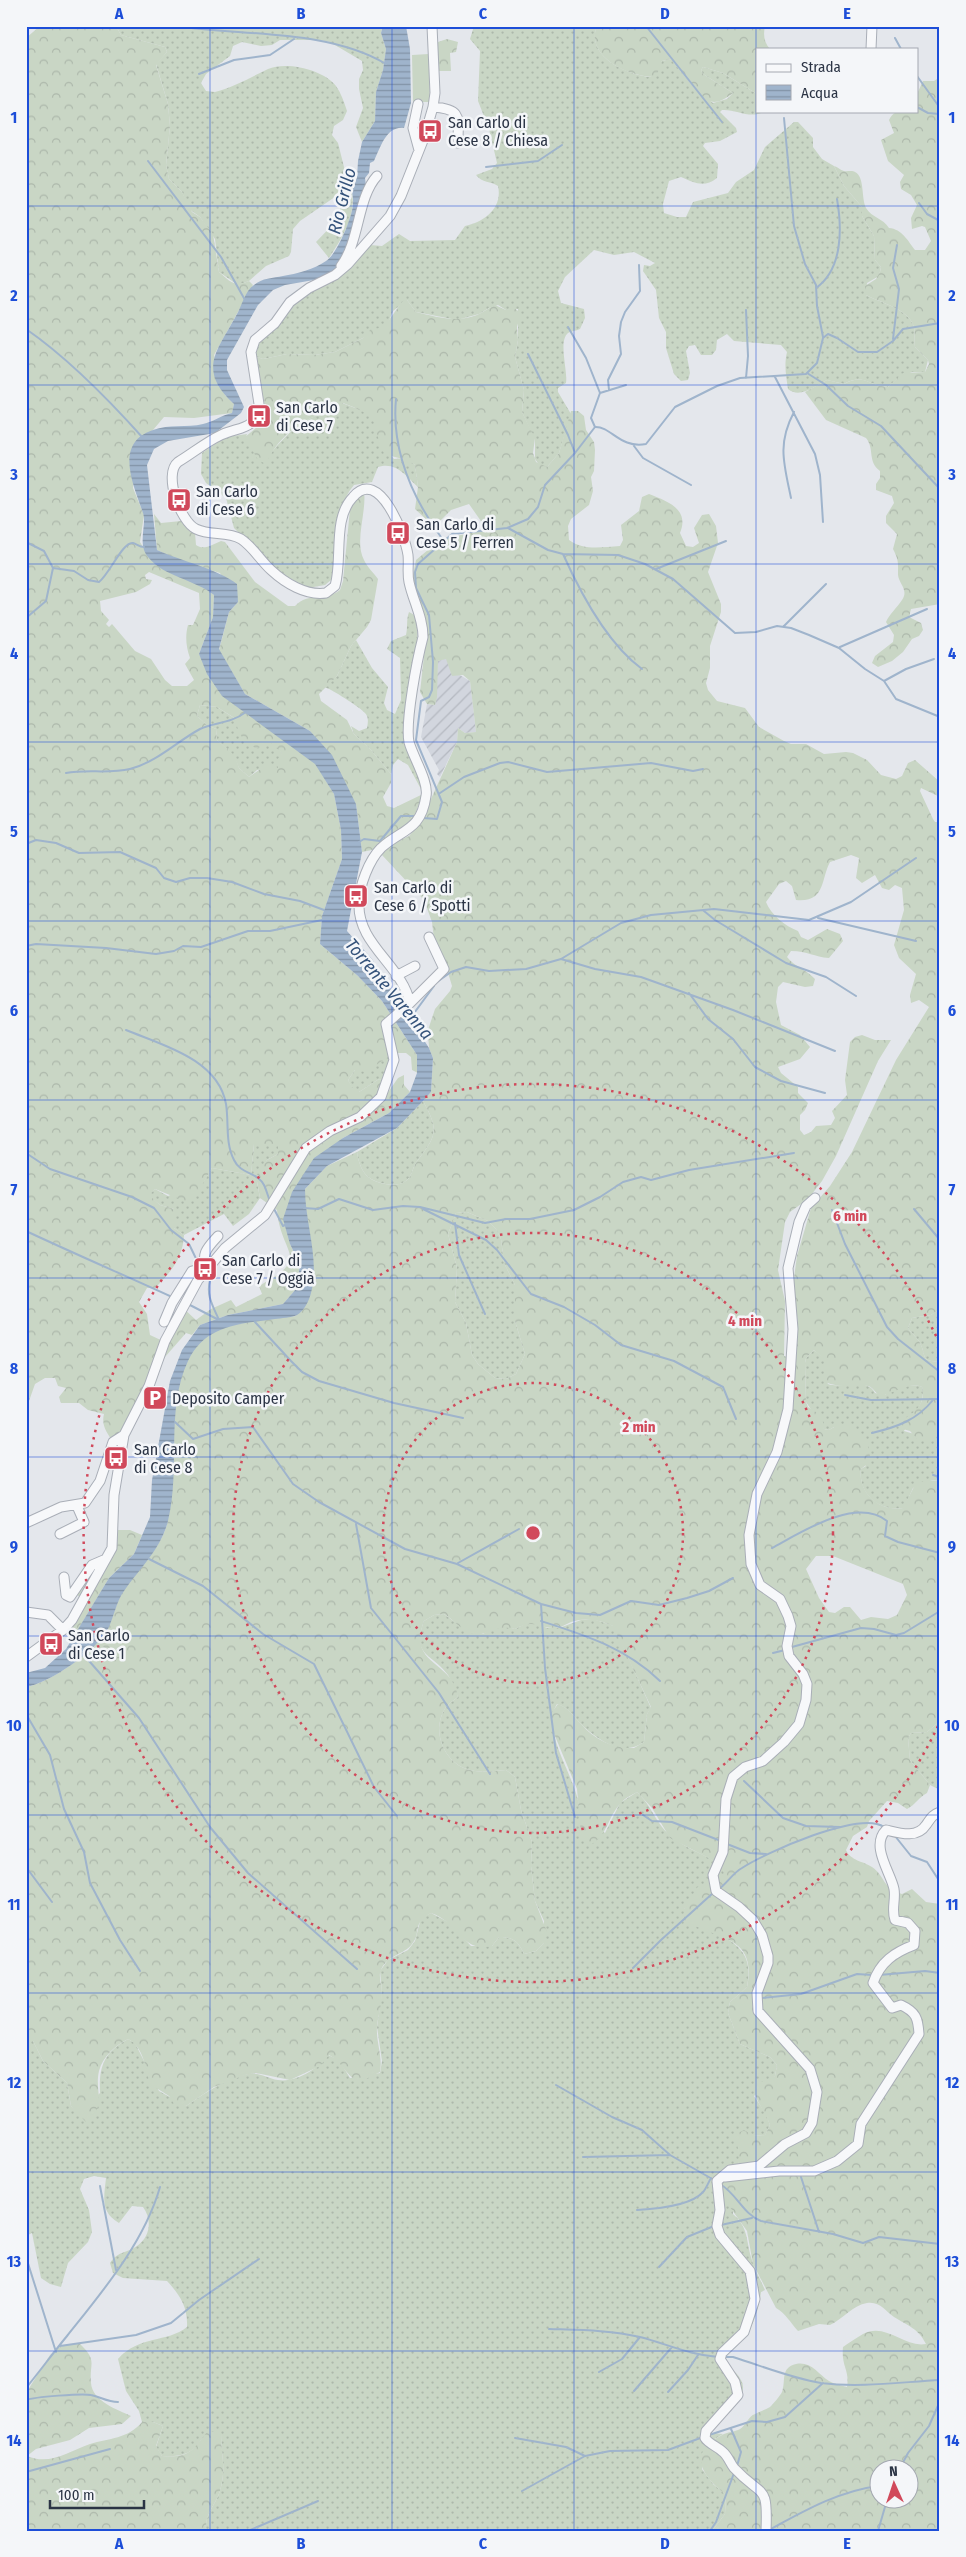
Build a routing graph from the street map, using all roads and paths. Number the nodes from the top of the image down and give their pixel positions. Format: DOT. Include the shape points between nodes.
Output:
graph roads {
  1 [pos="432,26"];
  2 [pos="872,26"];
  3 [pos="871,48"];
  4 [pos="418,104"];
  5 [pos="433,107"];
  6 [pos="458,143"];
  7 [pos="419,150"];
  8 [pos="377,176"];
  9 [pos="335,275"];
  10 [pos="429,938"];
  11 [pos="415,966"];
  12 [pos="396,976"];
  13 [pos="409,1004"];
  14 [pos="815,1198"];
  15 [pos="218,1236"];
  16 [pos="204,1272"];
  17 [pos="164,1322"];
  18 [pos="124,1436"];
  19 [pos="78,1506"];
  20 [pos="26,1523"];
  21 [pos="60,1534"];
  22 [pos="106,1559"];
  23 [pos="64,1577"];
  24 [pos="26,1612"];
  25 [pos="62,1630"];
  26 [pos="26,1657"];
  27 [pos="940,1812"];
  28 [pos="720,2178"];
  29 [pos="766,2531"];
  1 -- 5 [label="street"];
  2 -- 3 [label="street"];
  4 -- 7 [label="street" via="413,128"];
  5 -- 6 [label="street" via="456,113"];
  5 -- 7 [label="street"];
  7 -- 9 [label="street" via="396,207 360,251"];
  8 -- 9 [label="street" via="366,197 350,251"];
  9 -- 12 [label="street" via="290,302 253,343 251,352 260,404 251,424 221,435 178,462 172,469 171,479 185,518 195,528 241,539 279,576 299,588 319,594 335,586 344,514 352,498 362,489 370,488 389,505 404,537 409,581 423,625 409,741 426,789 422,808 410,830 378,852 367,874 360,915 368,937"];
  10 -- 13 [label="street" via="444,969"];
  11 -- 12 [label="street"];
  12 -- 13 [label="street"];
  13 -- 16 [label="street" via="386,1024 394,1060 382,1097 360,1117 330,1131 306,1148 265,1215 225,1248"];
  14 -- 28 [label="street" via="806,1206 799,1222 788,1268 793,1329 788,1409 777,1452 757,1494 749,1529 751,1564 760,1585 780,1599 791,1626 787,1646 789,1656 807,1684 804,1713 799,1724 773,1754 746,1767 734,1777 726,1799 723,1852 712,1875 716,1891 753,1920 762,1935 768,1964 757,1993 758,2011 810,2069 816,2092 814,2114 806,2133 785,2144 769,2160 759,2166 730,2170"];
  15 -- 16 [label="street" via="204,1254"];
  16 -- 17 [label="street" via="192,1271"];
  16 -- 18 [label="street" via="166,1341 149,1386"];
  18 -- 19 [label="street" via="113,1442 92,1496"];
  18 -- 22 [label="street" via="114,1496 114,1540"];
  19 -- 20 [label="street" via="60,1507"];
  19 -- 21 [label="street" via="84,1522"];
  22 -- 23 [label="street" via="92,1566 70,1596 66,1595"];
  22 -- 25 [label="street" via="84,1601"];
  24 -- 25 [label="street" via="48,1615"];
  25 -- 26 [label="street"];
  27 -- 28 [label="street" via="933,1814 924,1828 910,1835 886,1830 882,1838 883,1862 894,1888 892,1913 895,1920 908,1923 915,1930 914,1945 896,1952 877,1970 873,1982 892,2008 902,2005 913,2010 918,2018 919,2034 861,2124 858,2144 837,2161 814,2171 779,2171"];
  28 -- 29 [label="street" via="717,2181 720,2210 717,2226 720,2235 750,2271 755,2299 744,2332 722,2352 720,2359 735,2382 738,2395 706,2431 705,2438 724,2452 733,2467 764,2495 768,2509"];
}
